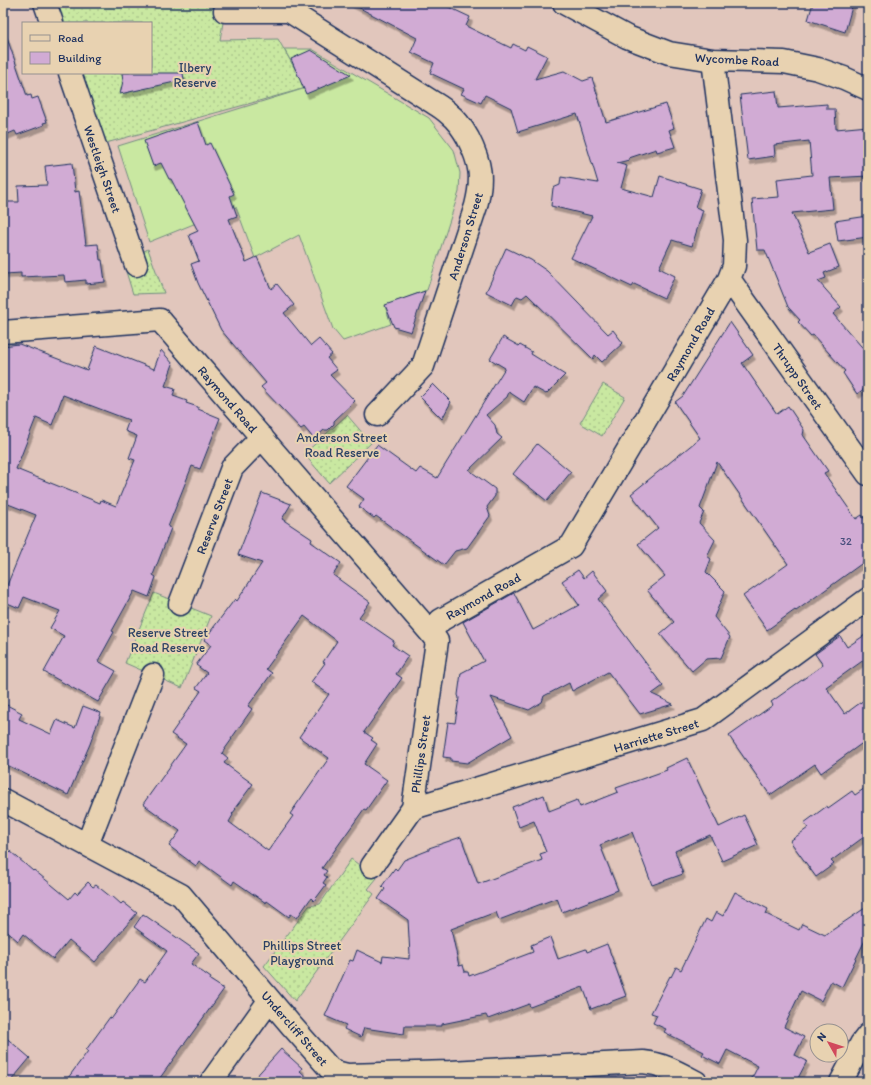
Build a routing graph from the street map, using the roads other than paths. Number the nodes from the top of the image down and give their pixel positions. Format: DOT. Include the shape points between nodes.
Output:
graph roads {
  1 [pos="45,3"];
  2 [pos="564,3"];
  3 [pos="291,7"];
  4 [pos="224,11"];
  5 [pos="52,22"];
  6 [pos="713,60"];
  7 [pos="70,74"];
  8 [pos="868,89"];
  9 [pos="136,265"];
  10 [pos="729,279"];
  11 [pos="3,332"];
  12 [pos="377,415"];
  13 [pos="262,437"];
  14 [pos="868,474"];
  15 [pos="868,599"];
  16 [pos="180,604"];
  17 [pos="430,632"];
  18 [pos="153,675"];
  19 [pos="3,800"];
  20 [pos="413,808"];
  21 [pos="88,845"];
  22 [pos="372,866"];
  23 [pos="269,1001"];
  24 [pos="868,1035"];
  25 [pos="210,1082"];
  26 [pos="696,1082"];
  27 [pos="841,1082"];
  1 -- 5 [label="street"];
  2 -- 6 [label="street, Wycombe Road" via="627,37 669,53"];
  3 -- 4 [label="street"];
  3 -- 12 [label="street, Anderson Street" via="450,114 462,128 478,161 480,190 476,206 423,366"];
  6 -- 8 [label="street, Wycombe Road" via="784,62 818,69"];
  6 -- 10 [label="street, Raymond Road" via="735,240 734,266"];
  7 -- 9 [label="street, Westleigh Street"];
  10 -- 14 [label="street, Thrupp Street"];
  10 -- 17 [label="street, Raymond Road" via="571,546 441,620"];
  11 -- 13 [label="street, Raymond Road" via="160,320"];
  13 -- 16 [label="street, Reserve Street" via="232,468"];
  13 -- 17 [label="street, Raymond Road"];
  15 -- 20 [label="street, Harriette Street" via="703,720"];
  17 -- 20 [label="street, Phillips Street" via="437,641"];
  18 -- 21 [label="street"];
  19 -- 21 [label="street, Undercliff Street"];
  20 -- 22 [label="street, Phillips Street"];
  21 -- 23 [label="street, Undercliff Street" via="181,895"];
  23 -- 25 [label="street"];
  23 -- 26 [label="street, Undercliff Street" via="330,1069 347,1075 643,1062 666,1067"];
  24 -- 27 [label="street"];
}
